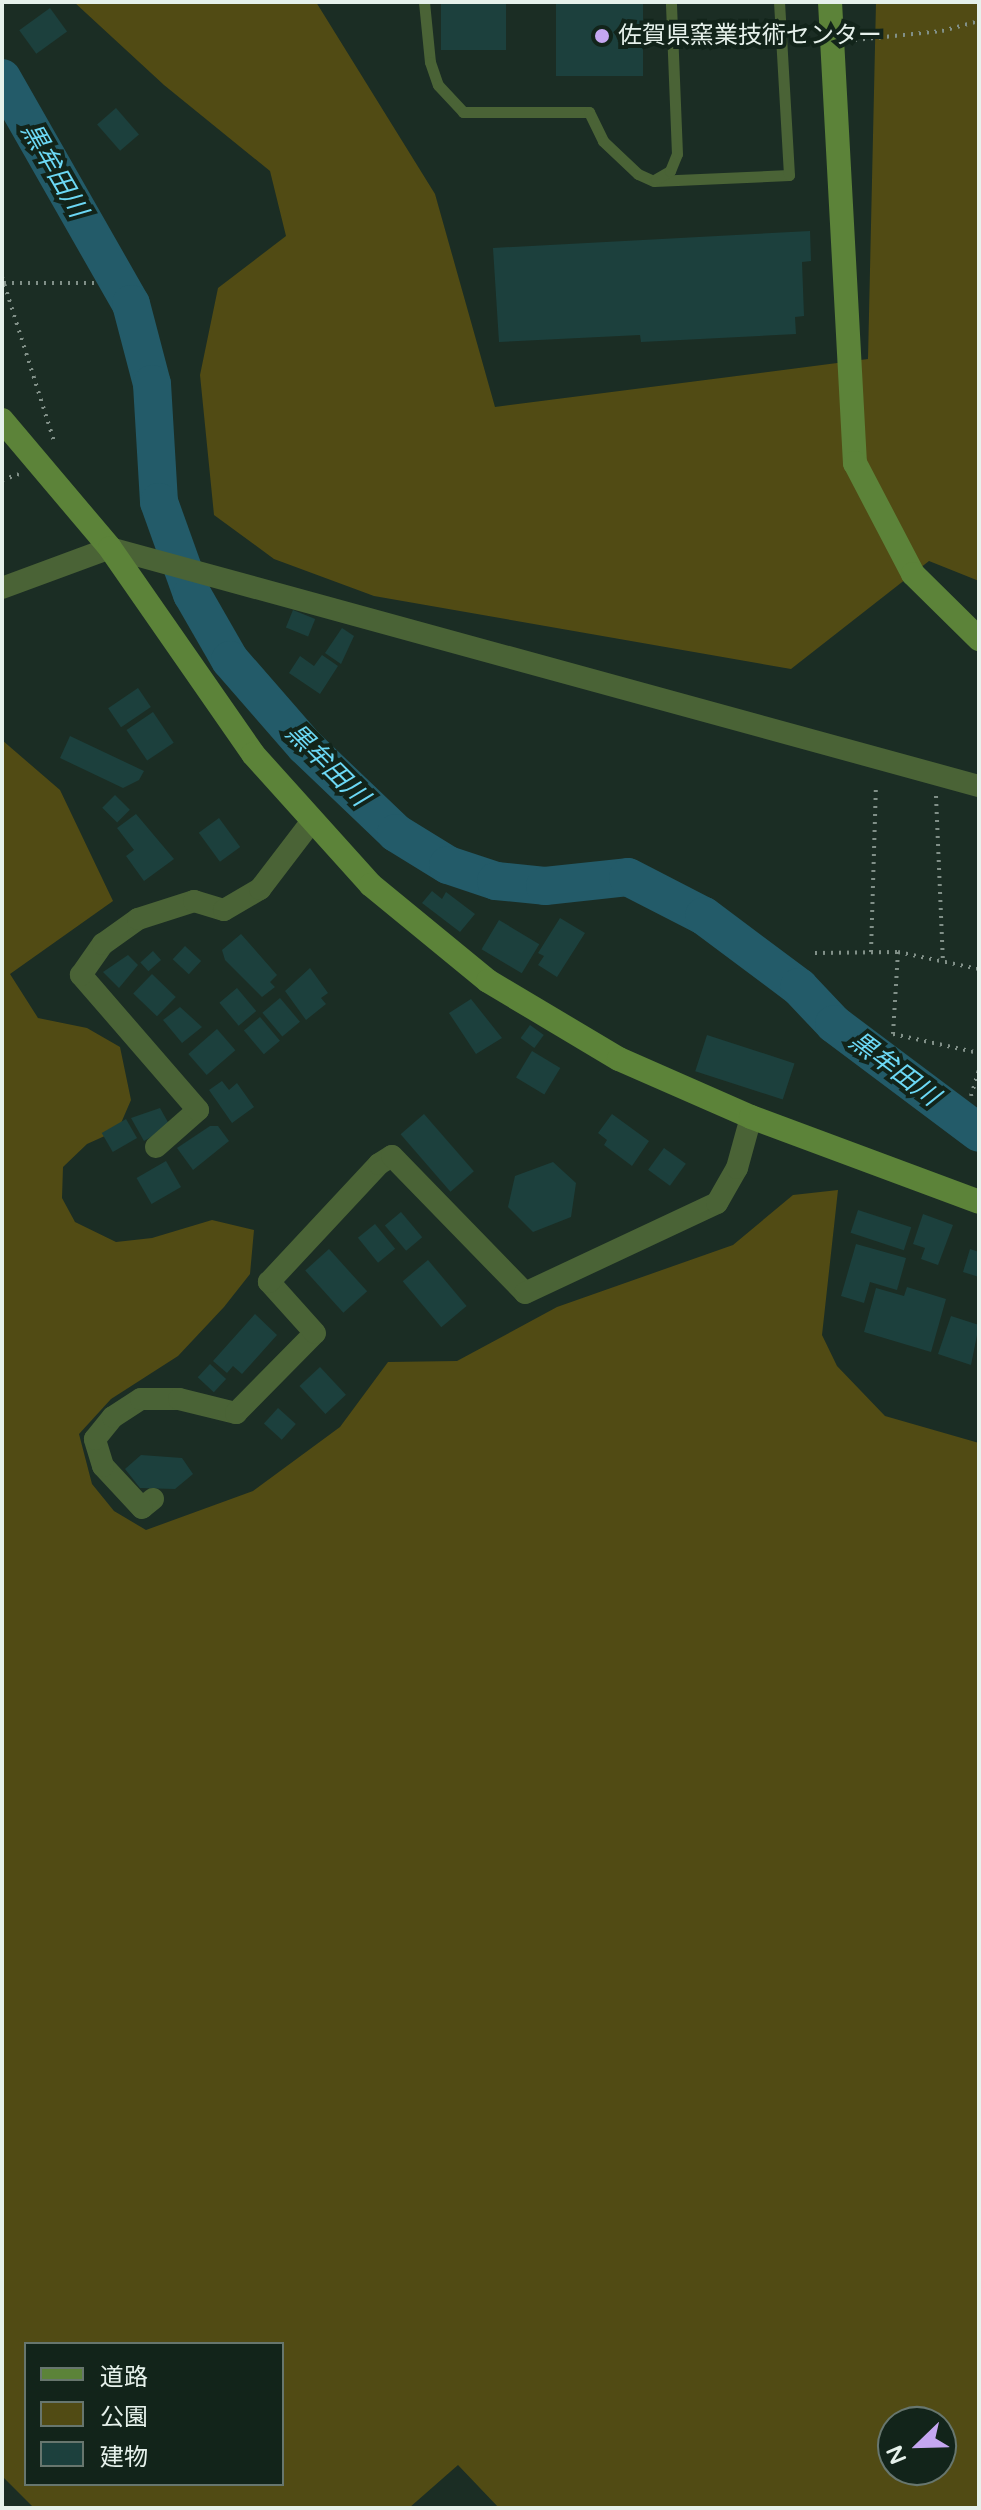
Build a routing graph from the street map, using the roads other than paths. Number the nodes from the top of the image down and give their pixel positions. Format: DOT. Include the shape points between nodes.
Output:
graph roads {
  1 [pos="424,2"];
  2 [pos="671,2"];
  3 [pos="779,2"];
  4 [pos="830,2"];
  5 [pos="654,181"];
  6 [pos="2,420"];
  7 [pos="110,548"];
  8 [pos="2,588"];
  9 [pos="979,639"];
  10 [pos="979,786"];
  11 [pos="312,821"];
  12 [pos="751,1117"];
  13 [pos="156,1147"];
  14 [pos="979,1202"];
  15 [pos="153,1499"];
  1 -- 5 [label="lane" via="430,62 438,85 463,112 589,112 603,141 638,174"];
  2 -- 5 [label="lane" via="677,154 670,171"];
  3 -- 5 [label="lane" via="789,175"];
  4 -- 9 [label="street" via="855,463 913,574"];
  6 -- 7 [label="street"];
  7 -- 8 [label="street"];
  7 -- 10 [label="street"];
  7 -- 11 [label="street" via="253,754"];
  11 -- 12 [label="street" via="371,885 488,981 619,1059"];
  11 -- 13 [label="street" via="260,889 224,910 194,901 138,919 103,944 81,975 198,1110"];
  12 -- 14 [label="street"];
  12 -- 15 [label="street" via="737,1168 717,1203 525,1293 392,1156 379,1164 269,1282 315,1333 236,1413 179,1399 141,1399 113,1417 95,1439 103,1466 142,1508"];
}
